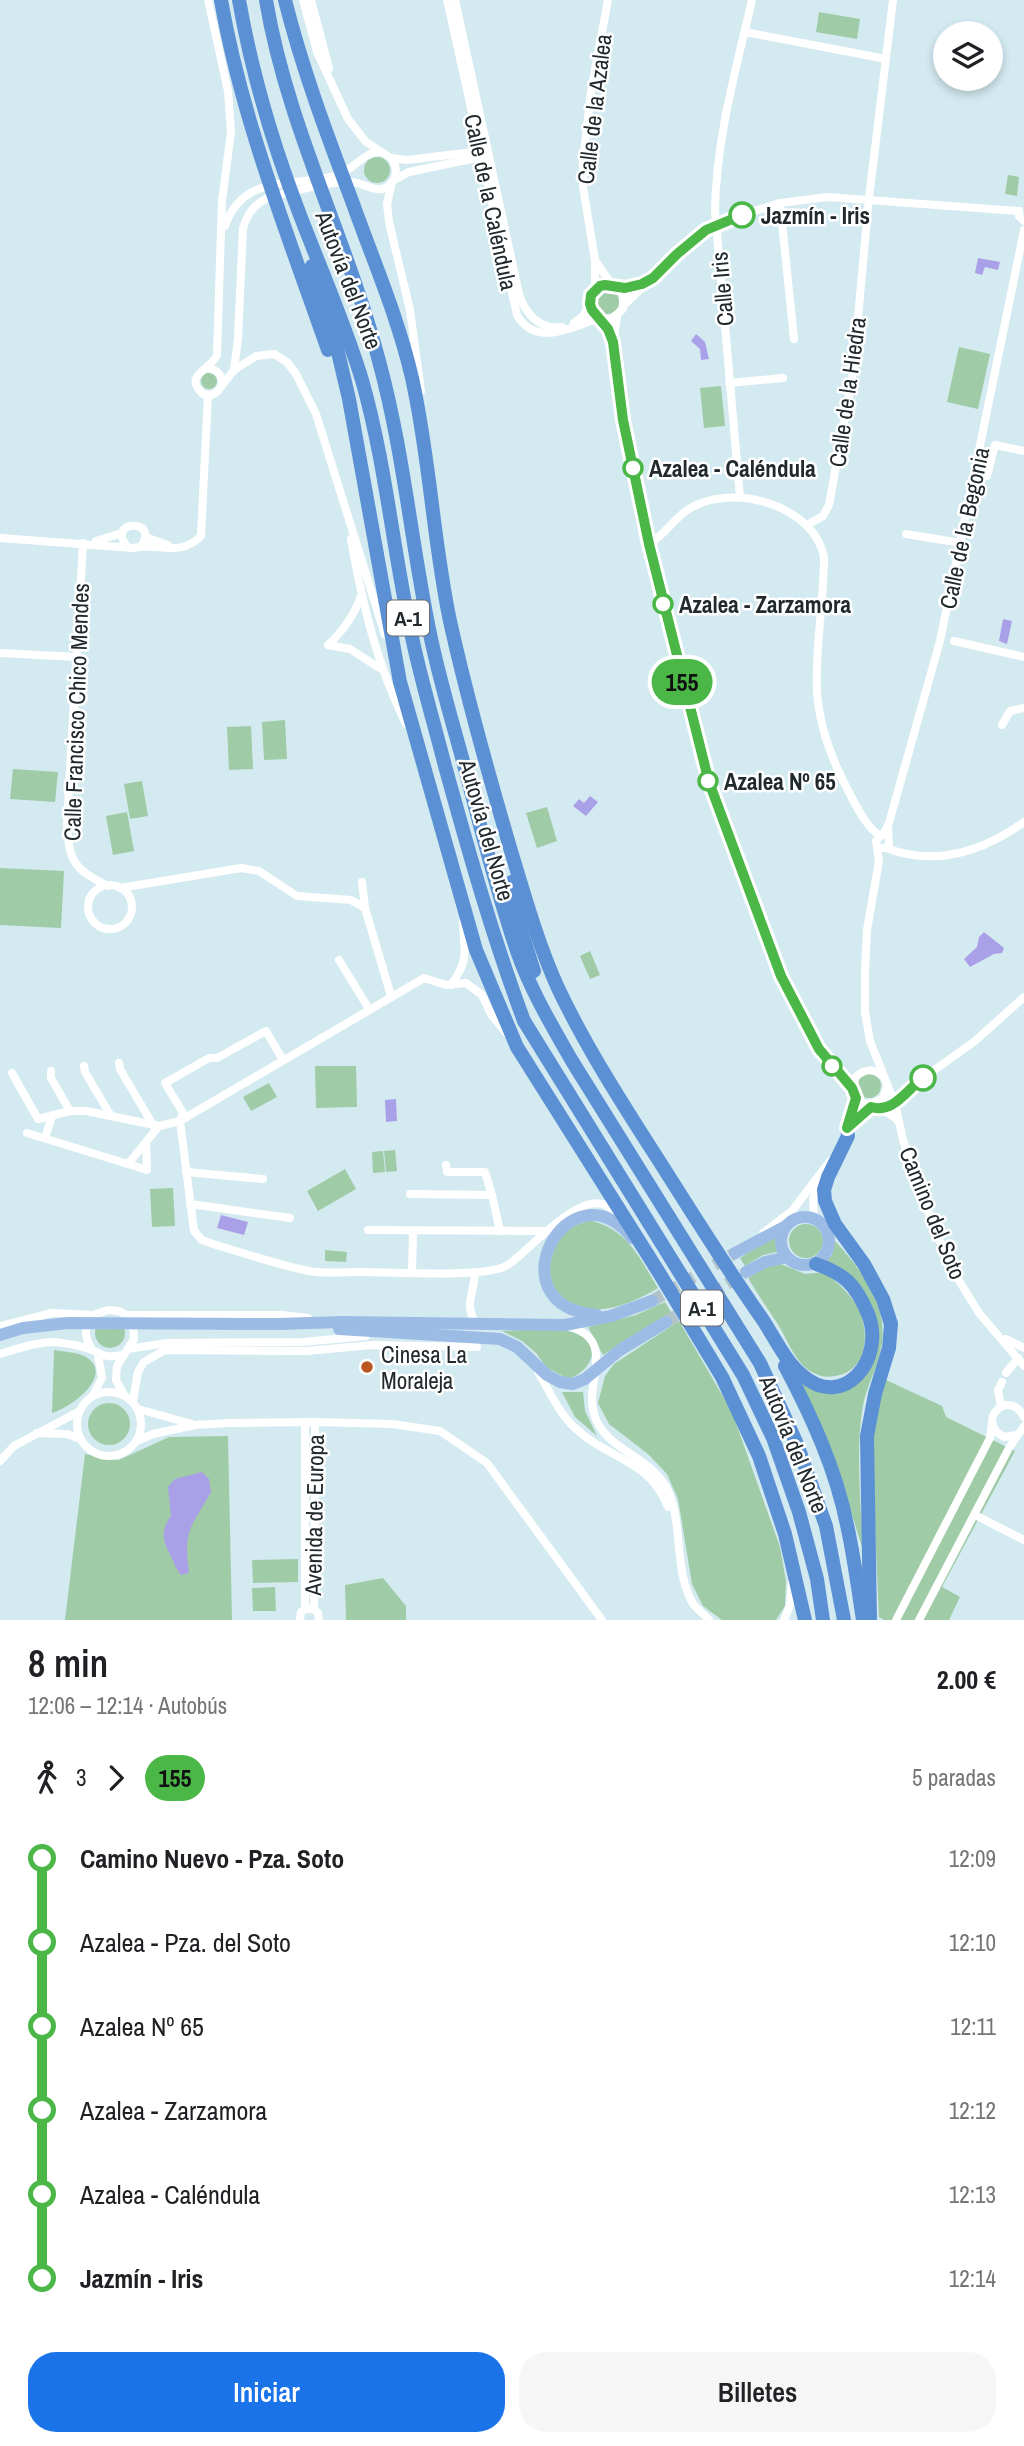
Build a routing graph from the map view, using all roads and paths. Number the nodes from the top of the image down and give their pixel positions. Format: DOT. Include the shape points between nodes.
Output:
graph roads {
  1 [pos="208,0"];
  2 [pos="221,0"];
  3 [pos="239,0"];
  4 [pos="266,0"];
  5 [pos="285,0"];
  6 [pos="294,0"];
  7 [pos="303,0"];
  8 [pos="311,0"];
  9 [pos="447,0"];
  10 [pos="455,0"];
  11 [pos="608,0"];
  12 [pos="752,0"];
  13 [pos="893,0"];
  14 [pos="745,32"];
  15 [pos="886,59"];
  16 [pos="315,96"];
  17 [pos="339,98"];
  18 [pos="479,130"];
  19 [pos="380,152"];
  20 [pos="459,153"];
  21 [pos="481,153"];
  22 [pos="391,158"];
  23 [pos="361,162"];
  24 [pos="460,163"];
  25 [pos="488,172"];
  26 [pos="393,181"];
  27 [pos="365,184"];
  28 [pos="869,198"];
  29 [pos="780,203"];
  30 [pos="1021,208"];
  31 [pos="298,211"];
  32 [pos="1024,221"];
  33 [pos="717,224"];
  34 [pos="1024,230"];
  35 [pos="223,232"];
  36 [pos="595,260"];
  37 [pos="653,278"];
  38 [pos="615,287"];
  39 [pos="595,290"];
  40 [pos="590,304"];
  41 [pos="624,305"];
  42 [pos="617,317"];
  43 [pos="600,318"];
  44 [pos="794,339"];
  45 [pos="613,342"];
  46 [pos="207,368"];
  47 [pos="234,370"];
  48 [pos="783,379"];
  49 [pos="729,383"];
  50 [pos="222,384"];
  51 [pos="208,395"];
  52 [pos="422,432"];
  53 [pos="1024,451"];
  54 [pos="359,457"];
  55 [pos="987,476"];
  56 [pos="740,497"];
  57 [pos="344,505"];
  58 [pos="644,521"];
  59 [pos="807,525"];
  60 [pos="671,526"];
  61 [pos="122,533"];
  62 [pos="906,534"];
  63 [pos="145,537"];
  64 [pos="2,538"];
  65 [pos="83,543"];
  66 [pos="961,543"];
  67 [pos="649,544"];
  68 [pos="127,546"];
  69 [pos="141,546"];
  70 [pos="177,549"];
  71 [pos="361,596"];
  72 [pos="954,641"];
  73 [pos="0,653"];
  74 [pos="77,657"];
  75 [pos="1024,657"];
  76 [pos="382,670"];
  77 [pos="400,682"];
  78 [pos="1024,708"];
  79 [pos="409,713"];
  80 [pos="1002,725"];
  81 [pos="420,751"];
  82 [pos="497,803"];
  83 [pos="1024,822"];
  84 [pos="884,836"];
  85 [pos="883,848"];
  86 [pos="87,876"];
  87 [pos="147,882"];
  88 [pos="362,882"];
  89 [pos="108,886"];
  90 [pos="120,888"];
  91 [pos="92,896"];
  92 [pos="132,904"];
  93 [pos="463,906"];
  94 [pos="365,908"];
  95 [pos="340,960"];
  96 [pos="451,985"];
  97 [pos="391,996"];
  98 [pos="1024,997"];
  99 [pos="369,1009"];
  100 [pos="545,1013"];
  101 [pos="524,1021"];
  102 [pos="870,1041"];
  103 [pos="517,1047"];
  104 [pos="283,1060"];
  105 [pos="119,1063"];
  106 [pos="84,1066"];
  107 [pos="51,1071"];
  108 [pos="863,1071"];
  109 [pos="12,1073"];
  110 [pos="886,1082"];
  111 [pos="912,1086"];
  112 [pos="852,1088"];
  113 [pos="856,1098"];
  114 [pos="895,1104"];
  115 [pos="874,1106"];
  116 [pos="70,1111"];
  117 [pos="52,1116"];
  118 [pos="111,1116"];
  119 [pos="180,1121"];
  120 [pos="900,1123"];
  121 [pos="156,1126"];
  122 [pos="847,1128"];
  123 [pos="27,1133"];
  124 [pos="45,1138"];
  125 [pos="146,1143"];
  126 [pos="830,1161"];
  127 [pos="128,1164"];
  128 [pos="446,1164"];
  129 [pos="186,1172"];
  130 [pos="263,1179"];
  131 [pos="410,1194"];
  132 [pos="492,1195"];
  133 [pos="190,1204"];
  134 [pos="290,1218"];
  135 [pos="814,1218"];
  136 [pos="787,1226"];
  137 [pos="368,1230"];
  138 [pos="413,1231"];
  139 [pos="500,1231"];
  140 [pos="544,1231"];
  141 [pos="626,1231"];
  142 [pos="829,1234"];
  143 [pos="736,1253"];
  144 [pos="787,1257"];
  145 [pos="816,1264"];
  146 [pos="658,1270"];
  147 [pos="412,1272"];
  148 [pos="746,1272"];
  149 [pos="475,1273"];
  150 [pos="876,1287"];
  151 [pos="652,1301"];
  152 [pos="755,1309"];
  153 [pos="93,1315"];
  154 [pos="126,1315"];
  155 [pos="611,1316"];
  156 [pos="342,1322"];
  157 [pos="666,1322"];
  158 [pos="279,1324"];
  159 [pos="477,1325"];
  160 [pos="565,1325"];
  161 [pos="0,1326"];
  162 [pos="387,1334"];
  163 [pos="997,1334"];
  164 [pos="0,1335"];
  165 [pos="477,1347"];
  166 [pos="1024,1348"];
  167 [pos="125,1352"];
  168 [pos="95,1353"];
  169 [pos="0,1354"];
  170 [pos="529,1356"];
  171 [pos="1018,1357"];
  172 [pos="1024,1366"];
  173 [pos="596,1371"];
  174 [pos="93,1395"];
  175 [pos="124,1395"];
  176 [pos="136,1405"];
  177 [pos="1002,1406"];
  178 [pos="78,1412"];
  179 [pos="1024,1417"];
  180 [pos="305,1422"];
  181 [pos="315,1422"];
  182 [pos="992,1423"];
  183 [pos="195,1425"];
  184 [pos="1024,1426"];
  185 [pos="34,1433"];
  186 [pos="1018,1434"];
  187 [pos="80,1439"];
  188 [pos="137,1441"];
  189 [pos="0,1461"];
  190 [pos="975,1515"];
  191 [pos="676,1526"];
  192 [pos="785,1534"];
  193 [pos="1024,1539"];
  194 [pos="792,1581"];
  195 [pos="309,1609"];
  196 [pos="300,1620"];
  197 [pos="318,1620"];
  198 [pos="602,1620"];
  199 [pos="709,1620"];
  200 [pos="784,1620"];
  201 [pos="799,1620"];
  202 [pos="805,1620"];
  203 [pos="823,1620"];
  204 [pos="844,1620"];
  205 [pos="863,1620"];
  206 [pos="874,1620"];
  207 [pos="896,1620"];
  208 [pos="919,1620"];
  1 -- 35 [label="street" via="228,90 231,132"];
  2 -- 54 [label="highway" via="229,46 265,169 329,352"];
  3 -- 31 [label="highway, Autovía del Norte / A-1" via="250,58"];
  4 -- 100 [label="highway, Autovía del Norte / A-1" via="307,155 379,359 429,630 517,954"];
  5 -- 16 [label="highway"];
  6 -- 16 [label="highway"];
  7 -- 17 [label="street" via="317,52"];
  8 -- 17 [label="street"];
  9 -- 18 [label="street, Calle de la Caléndula"];
  10 -- 18 [label="street, Calle de la Caléndula"];
  11 -- 36 [label="street, Calle de la Azalea" via="583,161"];
  12 -- 14 [label="street, Calle Iris"];
  13 -- 15 [label="street, Calle de la Hiedra"];
  14 -- 15 [label="street"];
  14 -- 33 [label="street, Calle Iris" via="717,166"];
  15 -- 28 [label="street, Calle de la Hiedra"];
  16 -- 52 [label="highway" via="394,310"];
  17 -- 19 [label="street" via="357,133"];
  18 -- 20 [label="street"];
  18 -- 21 [label="street, Calle de la Caléndula"];
  18 -- 25 [label="street, Calle de la Caléndula"];
  19 -- 22 [label="street"];
  19 -- 23 [label="street"];
  20 -- 21 [label="street"];
  20 -- 22 [label="street" via="413,160"];
  21 -- 24 [label="street"];
  21 -- 25 [label="street, Calle de la Caléndula"];
  22 -- 26 [label="street" via="396,168"];
  23 -- 27 [label="street"];
  23 -- 35 [label="street" via="338,175 265,186 247,195 231,208"];
  24 -- 25 [label="street"];
  24 -- 26 [label="street" via="409,173"];
  25 -- 40 [label="street, Calle de la Caléndula" via="519,294 530,315 547,326 564,327 580,319"];
  25 -- 43 [label="street, Calle de la Caléndula" via="520,320 542,334"];
  26 -- 27 [label="street" via="377,190"];
  26 -- 52 [label="street" via="388,222 410,310 424,412"];
  27 -- 47 [label="street" via="348,181 269,197 248,213 243,228"];
  28 -- 29 [label="street"];
  28 -- 30 [label="street"];
  28 -- 59 [label="street, Calle de la Hiedra" via="853,372 829,505 823,516"];
  29 -- 33 [label="street"];
  29 -- 44 [label="street"];
  30 -- 32 [label="street" via="1019,216"];
  31 -- 54 [label="highway" via="337,348"];
  31 -- 101 [label="highway, Autovía del Norte / A-1" via="362,380 412,637 469,853"];
  33 -- 37 [label="street" via="690,242"];
  33 -- 49 [label="street, Calle Iris"];
  34 -- 66 [label="street, Calle de la Begonia"];
  35 -- 46 [label="street" via="217,355"];
  36 -- 38 [label="street, Calle de la Azalea"];
  36 -- 39 [label="street, Calle de la Azalea"];
  37 -- 38 [label="street" via="637,286"];
  37 -- 41 [label="street"];
  38 -- 39 [label="street"];
  38 -- 41 [label="street" via="623,295"];
  39 -- 40 [label="street"];
  40 -- 43 [label="street"];
  41 -- 42 [label="street"];
  42 -- 43 [label="street"];
  42 -- 45 [label="street"];
  43 -- 45 [label="street"];
  45 -- 58 [label="street"];
  46 -- 50 [label="street" via="220,374"];
  46 -- 51 [label="street" via="195,381 199,391"];
  47 -- 50 [label="street"];
  47 -- 57 [label="street" via="256,356 274,354 287,362 316,414"];
  48 -- 49 [label="street"];
  49 -- 56 [label="street, Calle Iris"];
  50 -- 51 [label="street"];
  51 -- 70 [label="street" via="201,536 191,546"];
  52 -- 82 [label="highway" via="450,619"];
  53 -- 55 [label="street" via="995,444"];
  54 -- 77 [label="highway"];
  56 -- 59 [label="street" via="773,505"];
  56 -- 60 [label="street" via="691,508"];
  57 -- 71 [label="street"];
  57 -- 77 [label="street"];
  58 -- 60 [label="street" via="657,528"];
  58 -- 67 [label="street"];
  59 -- 84 [label="street" via="824,557 817,670 821,717 843,782 865,820"];
  60 -- 67 [label="street"];
  61 -- 63 [label="street" via="133,525 143,529"];
  61 -- 65 [label="street"];
  61 -- 68 [label="street"];
  62 -- 66 [label="street"];
  63 -- 69 [label="street"];
  63 -- 70 [label="street"];
  64 -- 65 [label="street"];
  65 -- 68 [label="street"];
  65 -- 74 [label="street, Calle Francisco Chico Mendes"];
  66 -- 84 [label="street, Calle de la Begonia" via="940,641"];
  67 -- 112 [label="street" via="709,782 781,976 819,1049"];
  68 -- 69 [label="street"];
  69 -- 70 [label="street"];
  71 -- 76 [label="street"];
  71 -- 76 [label="street" via="356,612 328,645 350,649"];
  72 -- 75 [label="street"];
  73 -- 74 [label="street"];
  74 -- 86 [label="street, Calle Francisco Chico Mendes" via="67,823 71,856"];
  76 -- 81 [label="street"];
  77 -- 79 [label="highway"];
  78 -- 80 [label="street" via="1010,711"];
  79 -- 81 [label="highway"];
  79 -- 101 [label="highway" via="470,909 512,1009"];
  81 -- 93 [label="highway"];
  82 -- 100 [label="highway" via="522,930"];
  82 -- 152 [label="highway" via="535,930 583,1036"];
  83 -- 85 [label="street" via="993,842 951,856 912,855"];
  84 -- 85 [label="street, Calle de la Begonia" via="889,844"];
  85 -- 102 [label="street" via="867,930 865,1012"];
  86 -- 89 [label="street"];
  86 -- 91 [label="street, Calle Francisco Chico Mendes"];
  87 -- 90 [label="street"];
  87 -- 92 [label="street"];
  87 -- 94 [label="street" via="241,868 259,871 297,896 351,900"];
  88 -- 94 [label="street"];
  89 -- 90 [label="street"];
  89 -- 91 [label="street"];
  90 -- 92 [label="street"];
  91 -- 92 [label="street" via="89,912 104,928 125,924"];
  93 -- 96 [label="street" via="466,955 464,967"];
  93 -- 103 [label="highway" via="476,950"];
  94 -- 97 [label="street"];
  95 -- 99 [label="street"];
  96 -- 97 [label="street" via="424,978"];
  96 -- 103 [label="street" via="466,983 482,995"];
  97 -- 99 [label="street"];
  98 -- 111 [label="street" via="975,1041"];
  99 -- 104 [label="street"];
  100 -- 204 [label="highway, Autovía del Norte / A-1" via="761,1363 797,1444 825,1526"];
  101 -- 203 [label="highway, Autovía del Norte / A-1" via="743,1375 773,1438 799,1512"];
  102 -- 108 [label="street" via="870,1058"];
  102 -- 110 [label="street"];
  103 -- 146 [label="highway"];
  104 -- 119 [label="street"];
  104 -- 119 [label="street" via="266,1031 165,1083 183,1114"];
  105 -- 121 [label="street"];
  106 -- 118 [label="street"];
  107 -- 116 [label="street"];
  108 -- 110 [label="street" via="874,1071"];
  108 -- 112 [label="street"];
  109 -- 117 [label="street" via="38,1119"];
  110 -- 111 [label="street" via="898,1088"];
  110 -- 114 [label="street, Camino del Soto"];
  110 -- 115 [label="street" via="883,1098"];
  111 -- 114 [label="street"];
  112 -- 113 [label="street"];
  113 -- 115 [label="street"];
  113 -- 122 [label="street"];
  114 -- 115 [label="street"];
  114 -- 120 [label="street, Camino del Soto"];
  115 -- 120 [label="street, Camino del Soto"];
  115 -- 122 [label="street"];
  116 -- 117 [label="street"];
  116 -- 118 [label="street"];
  117 -- 124 [label="street"];
  118 -- 121 [label="street"];
  119 -- 121 [label="street"];
  119 -- 129 [label="street"];
  120 -- 163 [label="street, Camino del Soto" via="950,1266 968,1299"];
  121 -- 125 [label="street"];
  122 -- 126 [label="street"];
  122 -- 150 [label="highway" via="848,1136 824,1190 825,1201"];
  123 -- 124 [label="street"];
  124 -- 127 [label="street"];
  125 -- 127 [label="street"];
  125 -- 127 [label="street" via="146,1170"];
  126 -- 135 [label="street" via="813,1199"];
  126 -- 143 [label="street" via="792,1211"];
  128 -- 132 [label="street" via="447,1172 485,1172"];
  129 -- 130 [label="street"];
  129 -- 133 [label="street"];
  131 -- 132 [label="street"];
  132 -- 139 [label="street"];
  133 -- 134 [label="street"];
  133 -- 147 [label="street" via="194,1231 216,1245 311,1271"];
  135 -- 136 [label="main road" via="804,1217"];
  135 -- 142 [label="main road"];
  136 -- 143 [label="main road"];
  136 -- 144 [label="main road" via="781,1242"];
  137 -- 138 [label="street"];
  138 -- 139 [label="street"];
  138 -- 147 [label="street"];
  139 -- 140 [label="street"];
  140 -- 141 [label="street" via="591,1205 613,1209"];
  140 -- 149 [label="street" via="505,1267"];
  141 -- 146 [label="main road"];
  141 -- 155 [label="main road" via="601,1216 585,1216 559,1230 544,1260 545,1278 564,1307"];
  142 -- 145 [label="main road" via="830,1246"];
  142 -- 150 [label="highway" via="853,1255"];
  144 -- 145 [label="main road" via="795,1264"];
  144 -- 148 [label="main road"];
  145 -- 152 [label="highway" via="846,1278 871,1321 869,1359 851,1381 825,1386 800,1374"];
  146 -- 192 [label="highway" via="722,1377 759,1456"];
  147 -- 149 [label="street"];
  149 -- 159 [label="street" via="469,1306"];
  150 -- 206 [label="highway" via="891,1324 867,1436"];
  151 -- 155 [label="main road"];
  152 -- 205 [label="highway" via="804,1402 828,1461 847,1523"];
  153 -- 154 [label="street" via="108,1310"];
  153 -- 161 [label="street" via="52,1313"];
  153 -- 168 [label="street" via="86,1338"];
  154 -- 156 [label="street" via="282,1315"];
  154 -- 167 [label="street" via="134,1339"];
  155 -- 160 [label="main road"];
  156 -- 158 [label="main road"];
  156 -- 159 [label="main road"];
  157 -- 173 [label="main road"];
  158 -- 162 [label="main road"];
  158 -- 164 [label="main road" via="68,1323"];
  159 -- 160 [label="main road"];
  160 -- 173 [label="street" via="581,1330 592,1342"];
  162 -- 167 [label="street" via="303,1342 167,1343"];
  162 -- 170 [label="main road" via="500,1339"];
  163 -- 166 [label="street, Camino del Soto"];
  163 -- 171 [label="street, Camino del Soto"];
  165 -- 176 [label="street" via="165,1350 144,1362 138,1372"];
  166 -- 171 [label="street"];
  167 -- 168 [label="street" via="109,1358"];
  167 -- 175 [label="street" via="116,1380"];
  168 -- 169 [label="street" via="55,1342"];
  168 -- 174 [label="street" via="102,1378"];
  170 -- 173 [label="main road" via="560,1382 573,1384"];
  170 -- 191 [label="street" via="572,1425 658,1485"];
  171 -- 172 [label="street, Camino del Soto"];
  171 -- 177 [label="street" via="998,1390"];
  173 -- 191 [label="street" via="592,1399 599,1427 664,1483"];
  174 -- 175 [label="street" via="110,1391"];
  174 -- 178 [label="street"];
  175 -- 176 [label="street"];
  176 -- 183 [label="street, Avenida de Europa"];
  176 -- 188 [label="street" via="142,1426"];
  177 -- 179 [label="street" via="1017,1407"];
  177 -- 182 [label="street"];
  178 -- 185 [label="street"];
  178 -- 187 [label="street"];
  180 -- 181 [label="street, Avenida de Europa"];
  180 -- 183 [label="street, Avenida de Europa"];
  180 -- 195 [label="street, Avenida de Europa"];
  181 -- 195 [label="street, Avenida de Europa"];
  181 -- 198 [label="street, Avenida de Europa" via="440,1430 465,1447 488,1465"];
  182 -- 186 [label="street" via="999,1435 1009,1438"];
  182 -- 207 [label="street" via="990,1438"];
  183 -- 188 [label="street, Avenida de Europa"];
  184 -- 186 [label="street"];
  185 -- 187 [label="street"];
  185 -- 189 [label="street"];
  186 -- 190 [label="street"];
  187 -- 188 [label="street" via="101,1455 129,1450"];
  190 -- 193 [label="street"];
  190 -- 208 [label="street"];
  191 -- 199 [label="street" via="685,1580 694,1604"];
  192 -- 194 [label="highway"];
  192 -- 202 [label="highway"];
  194 -- 200 [label="street"];
  194 -- 201 [label="highway"];
  195 -- 196 [label="street" via="301,1612"];
  195 -- 197 [label="street" via="318,1613"];
}
